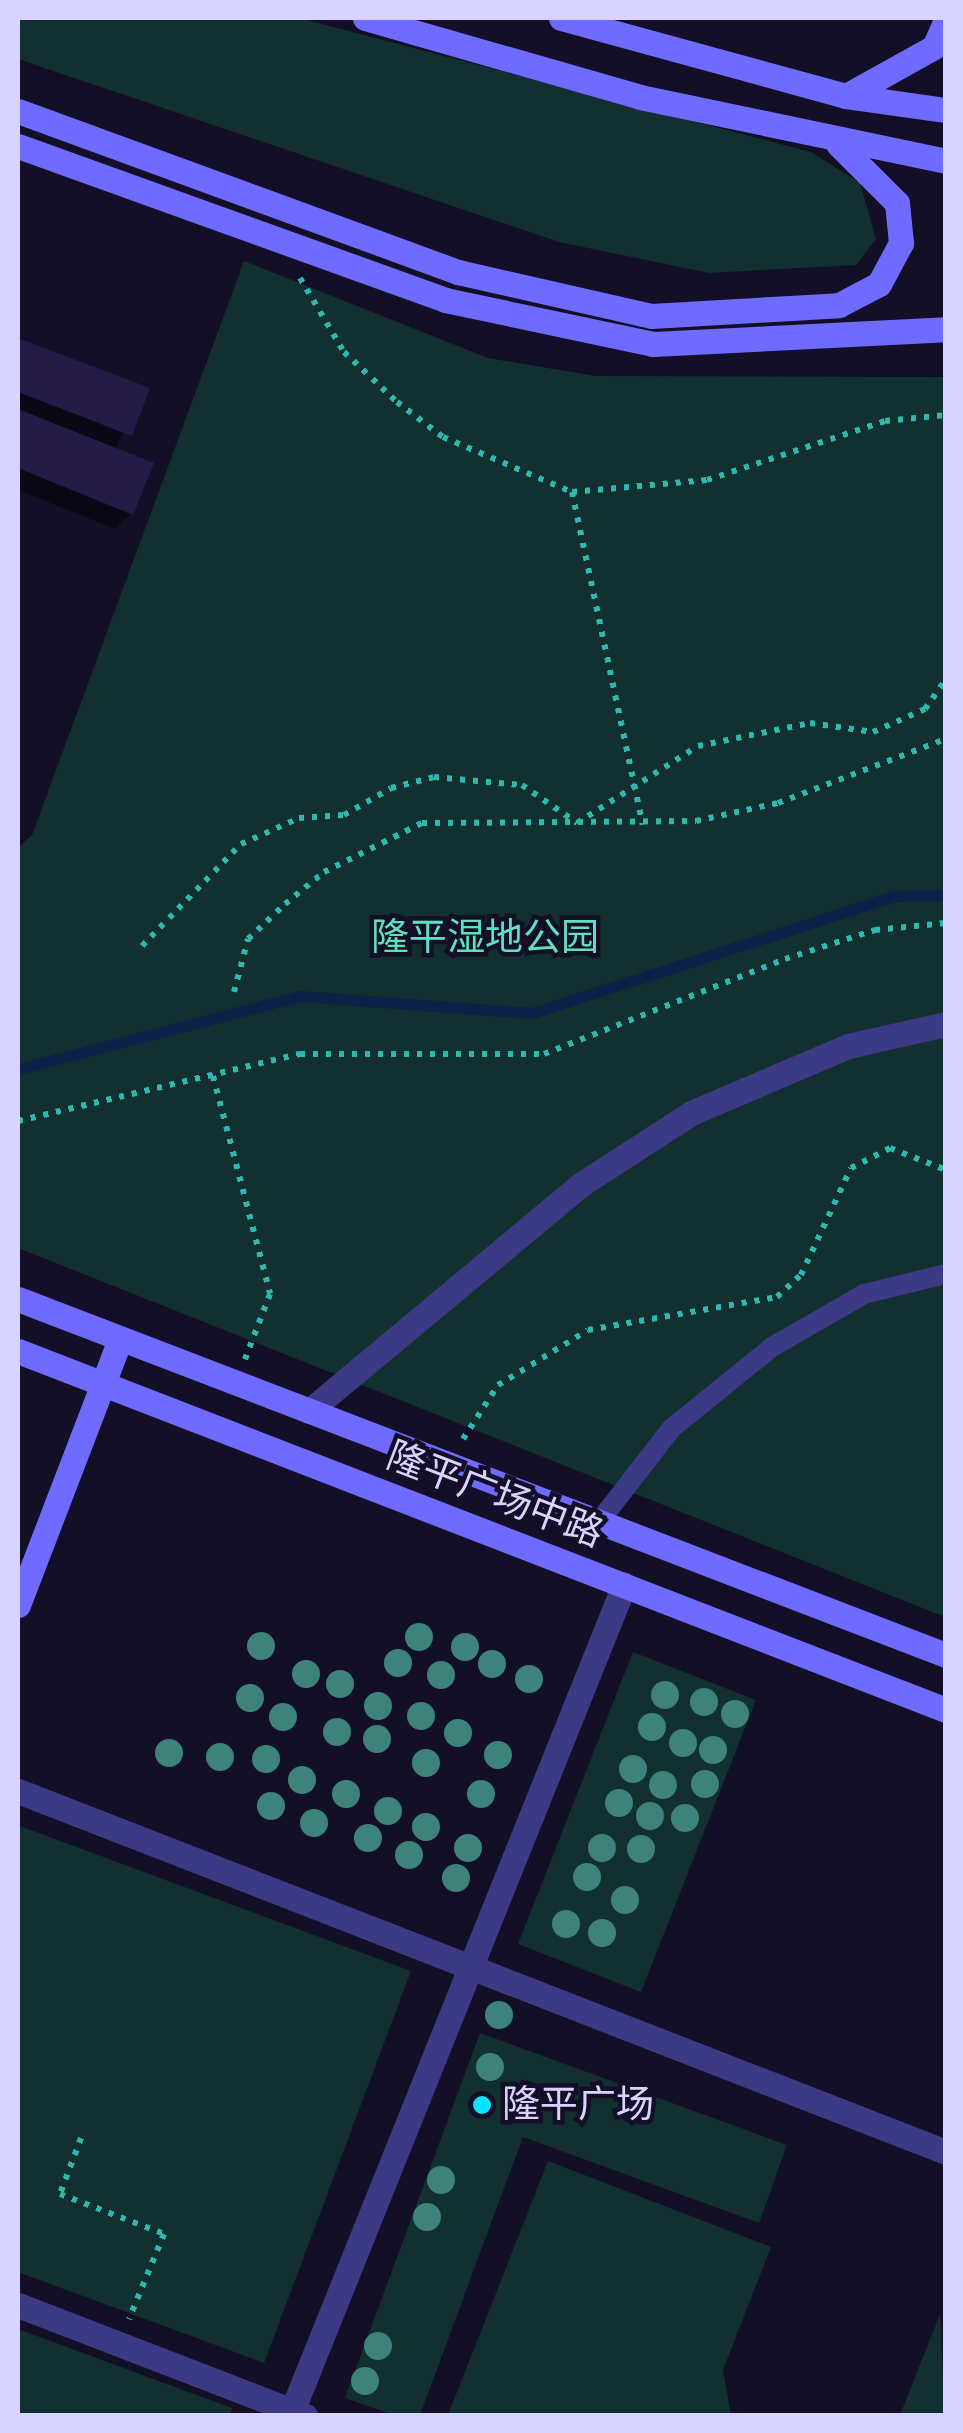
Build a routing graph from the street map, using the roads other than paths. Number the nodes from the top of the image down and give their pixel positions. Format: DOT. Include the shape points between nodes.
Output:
graph roads {
  1 [pos="366,18"];
  2 [pos="560,18"];
  3 [pos="946,20"];
  4 [pos="846,96"];
  5 [pos="946,110"];
  6 [pos="18,112"];
  7 [pos="838,144"];
  8 [pos="18,146"];
  9 [pos="946,161"];
  10 [pos="946,329"];
  11 [pos="946,1024"];
  12 [pos="946,1274"];
  13 [pos="18,1300"];
  14 [pos="120,1339"];
  15 [pos="18,1351"];
  16 [pos="104,1384"];
  17 [pos="309,1411"];
  18 [pos="600,1522"];
  19 [pos="624,1585"];
  20 [pos="18,1605"];
  21 [pos="946,1655"];
  22 [pos="946,1710"];
  23 [pos="18,1792"];
  24 [pos="470,1968"];
  25 [pos="946,2152"];
  26 [pos="18,2304"];
  27 [pos="296,2414"];
  1 -- 7 [label="main road" via="640,97"];
  2 -- 4 [label="main road"];
  3 -- 4 [label="main road" via="934,47"];
  4 -- 5 [label="main road"];
  6 -- 7 [label="main road" via="458,272 651,316 839,306 879,284 900,243 897,203"];
  7 -- 9 [label="main road"];
  8 -- 10 [label="main road" via="444,300 652,344"];
  11 -- 17 [label="street" via="848,1046 691,1113 583,1184"];
  12 -- 18 [label="lane" via="864,1294 772,1347 672,1428"];
  13 -- 14 [label="main road, 隆平广场中路"];
  14 -- 16 [label="main road"];
  14 -- 17 [label="main road, 隆平广场中路"];
  15 -- 16 [label="main road, 隆平广场中路"];
  16 -- 19 [label="main road, 隆平广场中路"];
  16 -- 20 [label="main road"];
  17 -- 18 [label="main road, 隆平广场中路"];
  18 -- 21 [label="main road, 隆平广场中路"];
  19 -- 22 [label="main road, 隆平广场中路"];
  19 -- 24 [label="street"];
  23 -- 24 [label="street"];
  24 -- 25 [label="street"];
  24 -- 27 [label="street"];
  26 -- 27 [label="street"];
}
